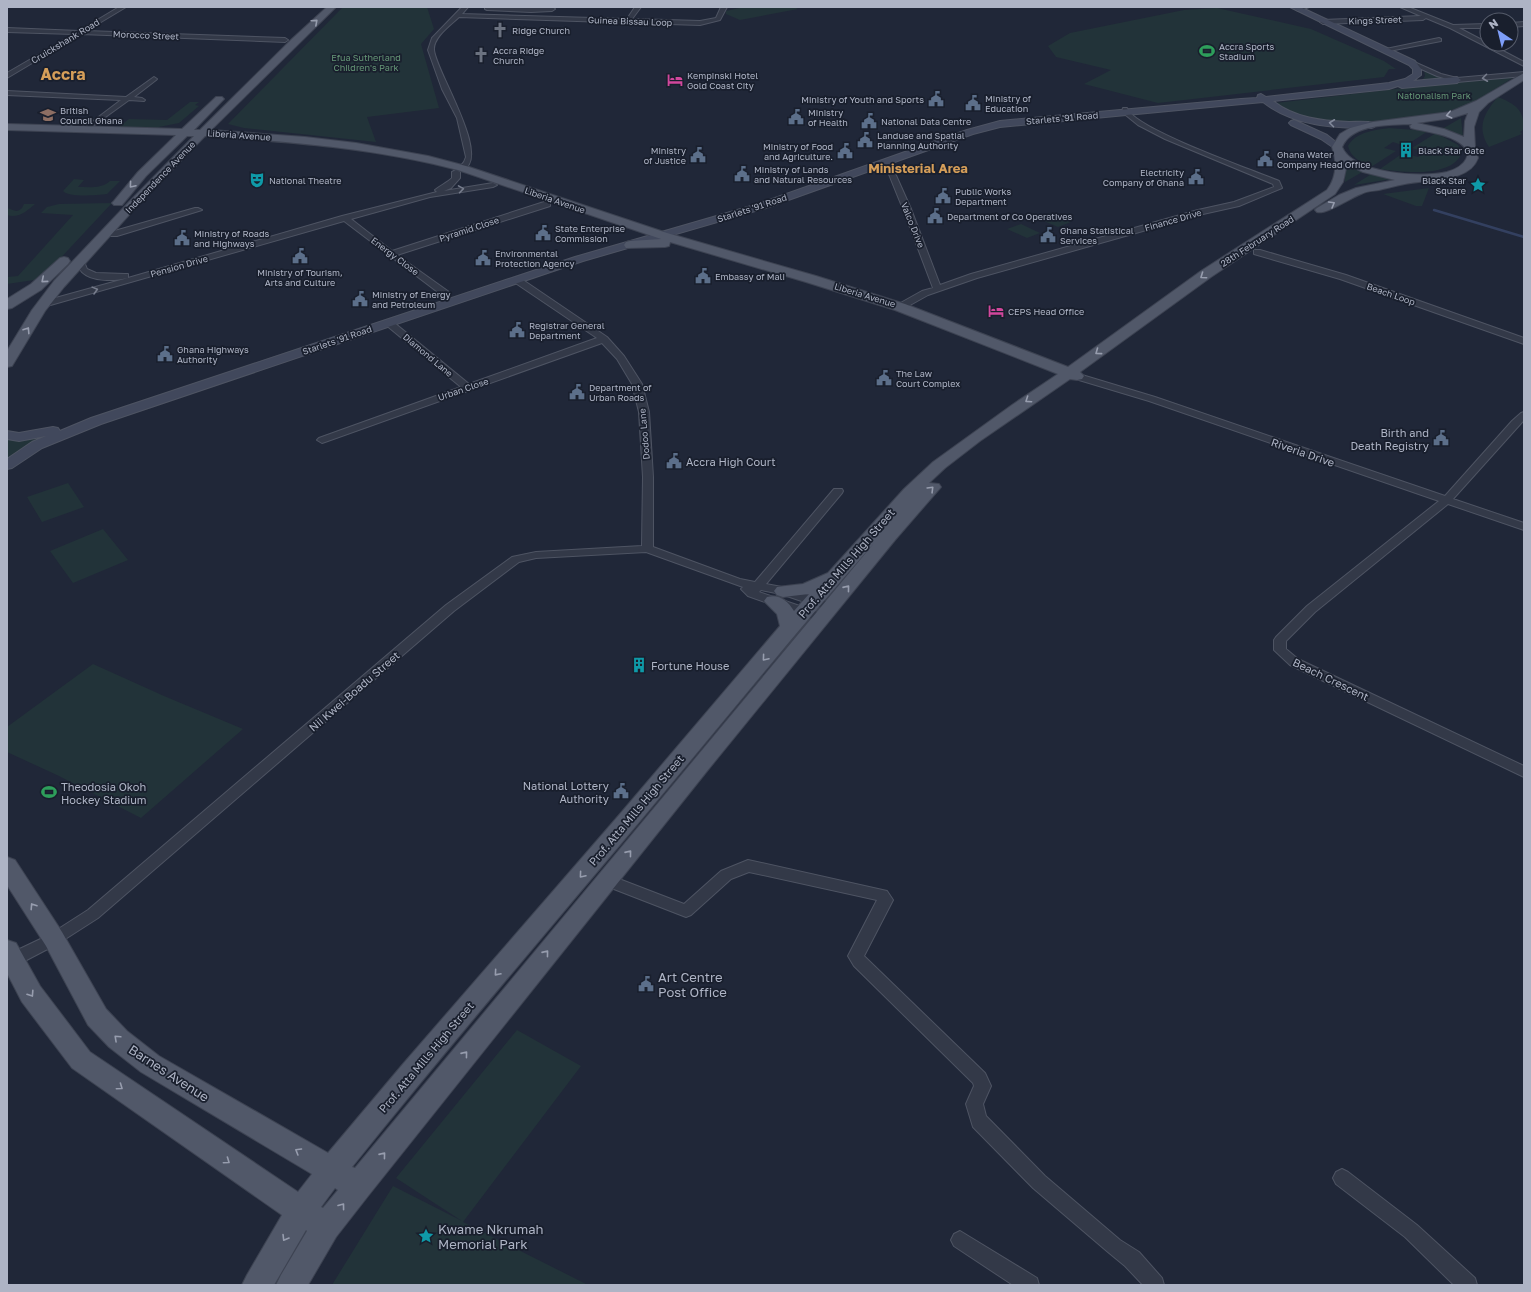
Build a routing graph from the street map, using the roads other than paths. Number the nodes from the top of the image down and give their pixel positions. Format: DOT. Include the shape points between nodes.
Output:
graph roads {
  1 [pos="123,7"];
  2 [pos="320,7"];
  3 [pos="332,7"];
  4 [pos="465,7"];
  5 [pos="638,7"];
  6 [pos="724,7"];
  7 [pos="1285,7"];
  8 [pos="1306,7"];
  9 [pos="1403,7"];
  10 [pos="487,8"];
  11 [pos="552,8"];
  12 [pos="1296,8"];
  13 [pos="456,16"];
  14 [pos="543,18"];
  15 [pos="1427,18"];
  16 [pos="628,21"];
  17 [pos="1323,22"];
  18 [pos="1479,26"];
  19 [pos="1452,27"];
  20 [pos="7,30"];
  21 [pos="81,32"];
  22 [pos="1342,33"];
  23 [pos="285,40"];
  24 [pos="1439,40"];
  25 [pos="1384,50"];
  26 [pos="1412,63"];
  27 [pos="1524,64"];
  28 [pos="1524,75"];
  29 [pos="7,76"];
  30 [pos="154,79"];
  31 [pos="1457,80"];
  32 [pos="1396,85"];
  33 [pos="228,90"];
  34 [pos="1335,90"];
  35 [pos="7,93"];
  36 [pos="128,98"];
  37 [pos="142,100"];
  38 [pos="1485,100"];
  39 [pos="1259,101"];
  40 [pos="1125,111"];
  41 [pos="217,118"];
  42 [pos="1393,124"];
  43 [pos="1371,125"];
  44 [pos="7,128"];
  45 [pos="86,129"];
  46 [pos="191,135"];
  47 [pos="250,136"];
  48 [pos="1470,147"];
  49 [pos="1339,151"];
  50 [pos="469,158"];
  51 [pos="888,158"];
  52 [pos="455,168"];
  53 [pos="1420,178"];
  54 [pos="493,185"];
  55 [pos="429,195"];
  56 [pos="547,204"];
  57 [pos="198,210"];
  58 [pos="108,213"];
  59 [pos="345,218"];
  60 [pos="623,230"];
  61 [pos="114,234"];
  62 [pos="654,235"];
  63 [pos="625,244"];
  64 [pos="1257,252"];
  65 [pos="391,254"];
  66 [pos="76,257"];
  67 [pos="161,270"];
  68 [pos="517,280"];
  69 [pos="938,288"];
  70 [pos="446,294"];
  71 [pos="44,304"];
  72 [pos="7,305"];
  73 [pos="900,306"];
  74 [pos="389,323"];
  75 [pos="604,340"];
  76 [pos="1524,341"];
  77 [pos="1084,362"];
  78 [pos="7,363"];
  79 [pos="1043,367"];
  80 [pos="1067,380"];
  81 [pos="466,387"];
  82 [pos="1524,415"];
  83 [pos="96,422"];
  84 [pos="7,435"];
  85 [pos="322,440"];
  86 [pos="7,465"];
  87 [pos="838,491"];
  88 [pos="1446,501"];
  89 [pos="1524,527"];
  90 [pos="647,550"];
  91 [pos="835,576"];
  92 [pos="755,589"];
  93 [pos="778,596"];
  94 [pos="812,613"];
  95 [pos="1524,772"];
  96 [pos="7,866"];
  97 [pos="606,880"];
  98 [pos="54,939"];
  99 [pos="10,955"];
  100 [pos="331,1171"];
  101 [pos="1342,1178"];
  102 [pos="358,1186"];
  103 [pos="301,1212"];
  104 [pos="326,1227"];
  105 [pos="960,1240"];
  106 [pos="257,1285"];
  107 [pos="290,1285"];
  108 [pos="1030,1285"];
  109 [pos="1155,1285"];
  110 [pos="1468,1285"];
  1 -- 21 [label="street, Cruickshank Road"];
  2 -- 23 [label="main road"];
  41 -- 3 [label="main road, Independence Avenue, one-way"];
  4 -- 13 [label="street"];
  5 -- 16 [label="street"];
  6 -- 16 [label="street, Guinea Bissau Loop" via="718,19 707,23"];
  7 -- 22 [label="main road, Starlets '91 Road"];
  8 -- 12 [label="street"];
  9 -- 15 [label="street"];
  10 -- 11 [label="street"];
  11 -- 14 [label="street"];
  12 -- 17 [label="main road, Starlets '91 Road"];
  13 -- 14 [label="street, Guinea Bissau Loop"];
  13 -- 50 [label="street" via="434,39 431,50 460,118"];
  14 -- 16 [label="street, Guinea Bissau Loop"];
  15 -- 17 [label="street, Kings Street"];
  15 -- 19 [label="street"];
  17 -- 22 [label="main road, Starlets '91 Road"];
  18 -- 19 [label="street"];
  19 -- 27 [label="street"];
  20 -- 21 [label="street, Morocco Street"];
  21 -- 23 [label="street, Morocco Street"];
  21 -- 29 [label="street, Cruickshank Road"];
  22 -- 25 [label="main road, Starlets '91 Road"];
  22 -- 34 [label="main road, Starlets '91 Road" via="1392,58 1406,70 1403,76 1390,81"];
  23 -- 46 [label="main road"];
  24 -- 25 [label="street"];
  25 -- 26 [label="main road, Starlets '91 Road"];
  26 -- 31 [label="street"];
  26 -- 32 [label="main road, Starlets '91 Road" via="1417,69 1417,76"];
  28 -- 31 [label="street, one-way"];
  28 -- 38 [label="main road"];
  30 -- 36 [label="street"];
  31 -- 32 [label="main road"];
  32 -- 34 [label="main road, Starlets '91 Road"];
  33 -- 46 [label="main road, Independence Avenue"];
  34 -- 39 [label="main road, Starlets '91 Road"];
  34 -- 39 [label="main road, Starlets '91 Road"];
  35 -- 36 [label="street"];
  36 -- 37 [label="street"];
  36 -- 45 [label="street"];
  38 -- 42 [label="main road, one-way" via="1452,115"];
  38 -- 48 [label="main road" via="1473,111 1469,124"];
  39 -- 40 [label="main road, Starlets '91 Road"];
  43 -- 39 [label="main road, one-way" via="1310,120"];
  39 -- 49 [label="main road" via="1324,137"];
  40 -- 51 [label="main road, Starlets '91 Road" via="991,125"];
  40 -- 69 [label="street, Finance Drive" via="1146,128 1278,184 1278,188 1236,204"];
  41 -- 46 [label="main road, Independence Avenue"];
  41 -- 47 [label="main road" via="226,129"];
  42 -- 43 [label="main road"];
  42 -- 48 [label="main road" via="1437,130 1463,140"];
  43 -- 49 [label="main road" via="1346,134 1339,140"];
  44 -- 45 [label="main road, Liberia Avenue"];
  44 -- 46 [label="main road, Liberia Avenue"];
  45 -- 46 [label="main road, Liberia Avenue"];
  46 -- 47 [label="main road, Liberia Avenue"];
  46 -- 52 [label="main road, Liberia Avenue" via="350,148"];
  46 -- 58 [label="main road, Independence Avenue, one-way" via="142,174"];
  46 -- 66 [label="main road, Independence Avenue" via="152,185"];
  47 -- 52 [label="main road, Liberia Avenue" via="356,146 404,154"];
  48 -- 53 [label="main road" via="1474,154 1472,161 1465,167 1439,176"];
  49 -- 53 [label="main road" via="1347,161 1372,171"];
  49 -- 77 [label="main road, 28th February Road, one-way" via="1338,183 1326,196 1206,274"];
  50 -- 52 [label="street, Pension Drive"];
  50 -- 52 [label="street" via="457,163"];
  51 -- 62 [label="main road, Starlets '91 Road"];
  51 -- 62 [label="main road, Starlets '91 Road" via="870,168 762,206"];
  51 -- 69 [label="street, Valco Drive"];
  52 -- 54 [label="main road, Liberia Avenue"];
  52 -- 55 [label="street, Pension Drive" via="456,178 448,186"];
  52 -- 62 [label="main road, Liberia Avenue"];
  64 -- 53 [label="main road, 28th February Road, one-way" via="1324,208 1351,194"];
  55 -- 54 [label="street, Pension Drive, one-way"];
  54 -- 56 [label="main road, Liberia Avenue"];
  55 -- 59 [label="street, Pension Drive"];
  56 -- 60 [label="main road, Liberia Avenue"];
  56 -- 65 [label="street, Pyramid Close"];
  57 -- 61 [label="street"];
  59 -- 65 [label="street, Energy Close"];
  59 -- 67 [label="street, Pension Drive"];
  60 -- 62 [label="main road, Liberia Avenue"];
  60 -- 63 [label="main road"];
  62 -- 63 [label="main road, Starlets '91 Road"];
  62 -- 63 [label="main road" via="648,243"];
  62 -- 73 [label="main road, Liberia Avenue"];
  62 -- 79 [label="main road, Liberia Avenue" via="919,320"];
  63 -- 68 [label="main road, Starlets '91 Road"];
  64 -- 76 [label="street, Beach Loop" via="1343,278"];
  64 -- 80 [label="main road, 28th February Road"];
  65 -- 70 [label="street, Energy Close"];
  66 -- 67 [label="street" via="87,272 102,277 130,276"];
  66 -- 71 [label="main road, Independence Avenue"];
  66 -- 72 [label="main road, Independence Avenue, one-way"];
  71 -- 67 [label="street, Pension Drive, one-way"];
  68 -- 74 [label="main road, Starlets '91 Road"];
  68 -- 75 [label="street, Dodoo Lane"];
  69 -- 73 [label="street, Finance Drive"];
  78 -- 71 [label="main road, Independence Avenue, one-way"];
  73 -- 79 [label="main road, Liberia Avenue"];
  74 -- 81 [label="street, Diamond Lane"];
  74 -- 83 [label="main road, Starlets '91 Road"];
  75 -- 81 [label="street, Urban Close"];
  75 -- 90 [label="street, Dodoo Lane" via="629,369 637,384 644,412 648,478"];
  77 -- 79 [label="main road" via="1068,366"];
  77 -- 80 [label="main road, 28th February Road"];
  79 -- 80 [label="main road, Liberia Avenue"];
  79 -- 80 [label="main road" via="1048,379"];
  80 -- 88 [label="street, Riveria Drive" via="1152,400"];
  80 -- 91 [label="main road, Prof. Atta Mills High Street, one-way" via="938,465 887,516"];
  94 -- 80 [label="main road, Prof. Atta Mills High Street, one-way" via="889,536 941,479"];
  81 -- 85 [label="street, Urban Close"];
  82 -- 88 [label="street"];
  83 -- 84 [label="main road, Starlets '91 Road" via="19,437"];
  83 -- 86 [label="main road, Starlets '91 Road" via="37,445"];
  87 -- 92 [label="street"];
  88 -- 89 [label="street, Riveria Drive"];
  88 -- 95 [label="street, Beach Crescent" via="1312,609 1280,640 1280,650 1294,662"];
  90 -- 92 [label="street, Nii Kwei-Boadu Street"];
  90 -- 98 [label="street, Nii Kwei-Boadu Street" via="536,555 516,559 505,566 450,608 93,914"];
  91 -- 93 [label="main road" via="806,589"];
  91 -- 94 [label="main road, Prof. Atta Mills High Street"];
  92 -- 93 [label="street, Nii Kwei-Boadu Street"];
  93 -- 94 [label="street, Nii Kwei-Boadu Street"];
  93 -- 94 [label="main road" via="789,617"];
  97 -- 94 [label="main road, Prof. Atta Mills High Street, one-way"];
  94 -- 100 [label="main road, Prof. Atta Mills High Street, one-way" via="412,1072"];
  98 -- 96 [label="main road, Barnes Avenue, one-way"];
  102 -- 97 [label="main road, Prof. Atta Mills High Street, one-way"];
  97 -- 109 [label="street" via="686,911 726,875 748,866 882,895 886,900 856,956 859,961 979,1078 983,1086 974,1104 979,1121 1039,1182 1132,1259"];
  98 -- 99 [label="street, Nii Kwei-Boadu Street"];
  100 -- 98 [label="main road, Barnes Avenue, one-way" via="150,1064 118,1039 97,1017"];
  99 -- 103 [label="main road, one-way" via="31,994 81,1060"];
  100 -- 102 [label="main road, Barnes Avenue"];
  100 -- 103 [label="main road, Prof. Atta Mills High Street"];
  101 -- 110 [label="street" via="1411,1231"];
  104 -- 102 [label="main road, Prof. Atta Mills High Street, one-way"];
  103 -- 104 [label="main road"];
  103 -- 106 [label="main road, Prof. Atta Mills High Street, one-way"];
  104 -- 107 [label="main road, Prof. Atta Mills High Street"];
  105 -- 108 [label="street"];
}
